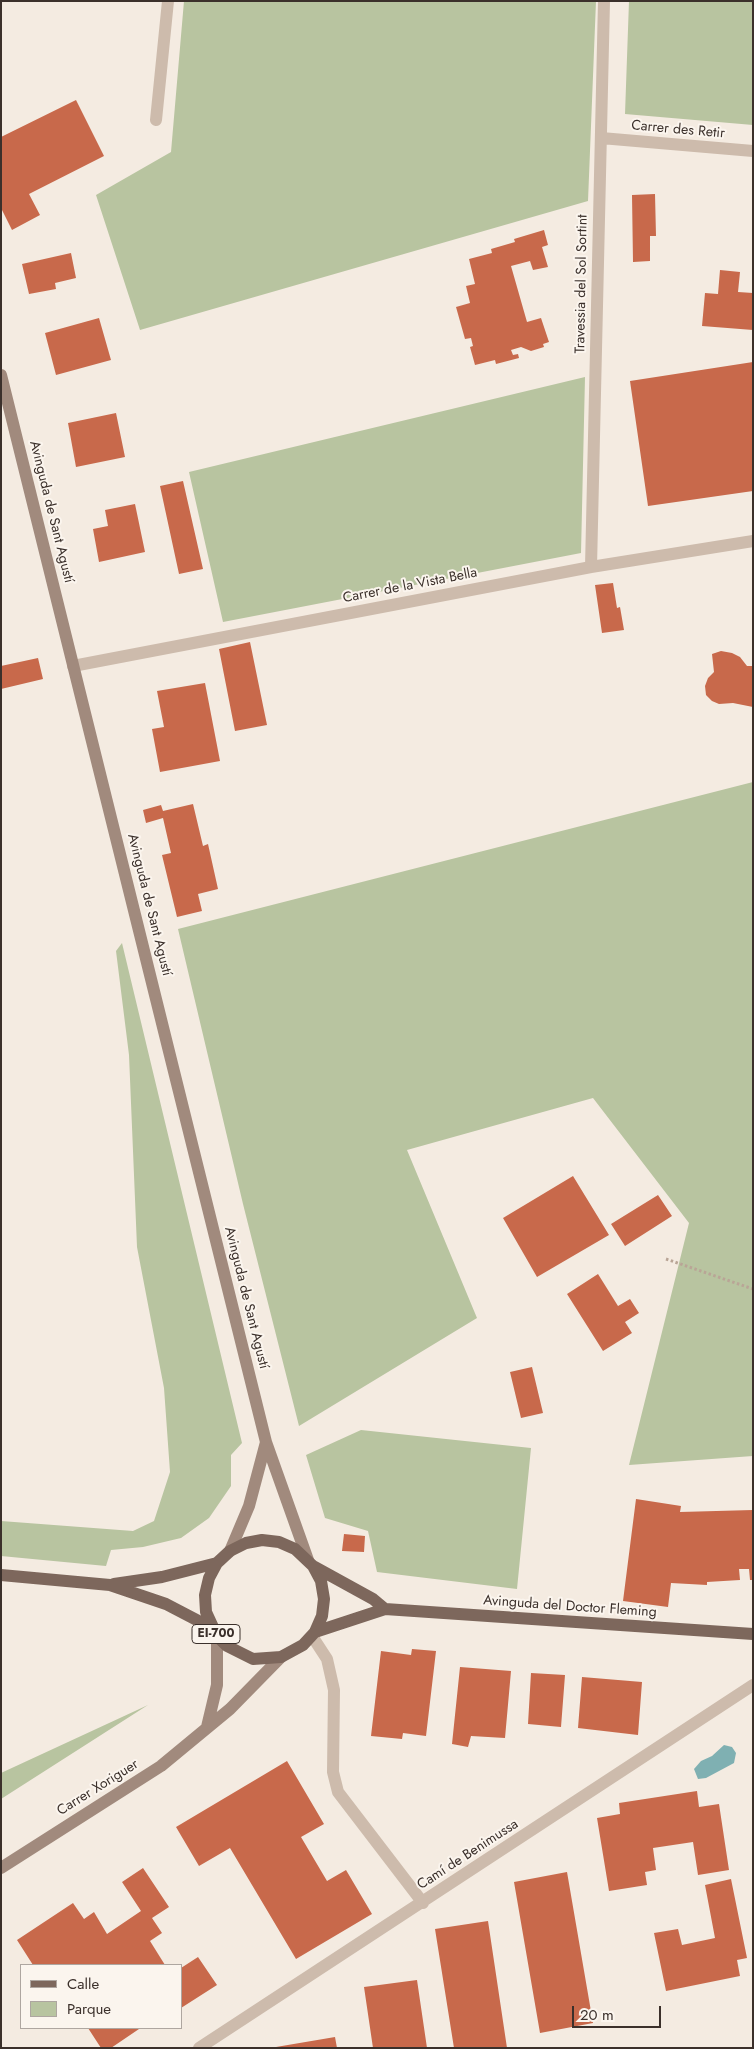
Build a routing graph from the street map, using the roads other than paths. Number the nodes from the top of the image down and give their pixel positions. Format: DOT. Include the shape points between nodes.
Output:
graph roads {
  1 [pos="168,1"];
  2 [pos="604,1"];
  3 [pos="156,120"];
  4 [pos="601,138"];
  5 [pos="753,151"];
  6 [pos="1,375"];
  7 [pos="753,541"];
  8 [pos="591,567"];
  9 [pos="73,666"];
  10 [pos="266,1442"];
  11 [pos="230,1551"];
  12 [pos="217,1563"];
  13 [pos="311,1563"];
  14 [pos="1,1575"];
  15 [pos="110,1585"];
  16 [pos="385,1609"];
  17 [pos="214,1632"];
  18 [pos="313,1634"];
  19 [pos="753,1634"];
  20 [pos="281,1658"];
  21 [pos="753,1685"];
  22 [pos="207,1728"];
  23 [pos="1,1868"];
  24 [pos="423,1903"];
  25 [pos="199,2048"];
  1 -- 3 [label="street"];
  2 -- 4 [label="street, Travessia del Sol Sortint"];
  4 -- 5 [label="street, Carrer des Retir"];
  4 -- 8 [label="street, Travessia del Sol Sortint"];
  6 -- 9 [label="street, Avinguda de Sant Agustí"];
  7 -- 8 [label="street, Carrer de la Vista Bella"];
  8 -- 9 [label="street, Carrer de la Vista Bella"];
  9 -- 10 [label="street, Avinguda de Sant Agustí"];
  10 -- 11 [label="street, Avinguda de Sant Agustí" via="248,1506"];
  10 -- 13 [label="street, Avinguda de Sant Agustí"];
  11 -- 12 [label="main road, EI-700"];
  11 -- 13 [label="main road, EI-700" via="262,1540 279,1542 295,1549"];
  12 -- 15 [label="main road, EI-700" via="162,1577"];
  12 -- 17 [label="main road, EI-700" via="205,1595 206,1612"];
  13 -- 16 [label="main road, EI-700"];
  13 -- 18 [label="main road" via="321,1582 324,1599 322,1616"];
  14 -- 15 [label="main road, EI-700"];
  15 -- 17 [label="main road, EI-700" via="166,1604"];
  16 -- 18 [label="main road, Avinguda del Doctor Fleming"];
  16 -- 19 [label="main road, Avinguda del Doctor Fleming"];
  17 -- 20 [label="main road, EI-700" via="227,1646 246,1656 267,1660"];
  17 -- 22 [label="street" via="217,1685"];
  18 -- 20 [label="main road"];
  18 -- 24 [label="street" via="327,1658 334,1690 333,1772 338,1792"];
  20 -- 22 [label="street, Carrer Xoriguer"];
  21 -- 24 [label="street, Camí de Benimussa"];
  22 -- 23 [label="street, Carrer Xoriguer" via="160,1766"];
  24 -- 25 [label="street, Camí de Benimussa"];
}
